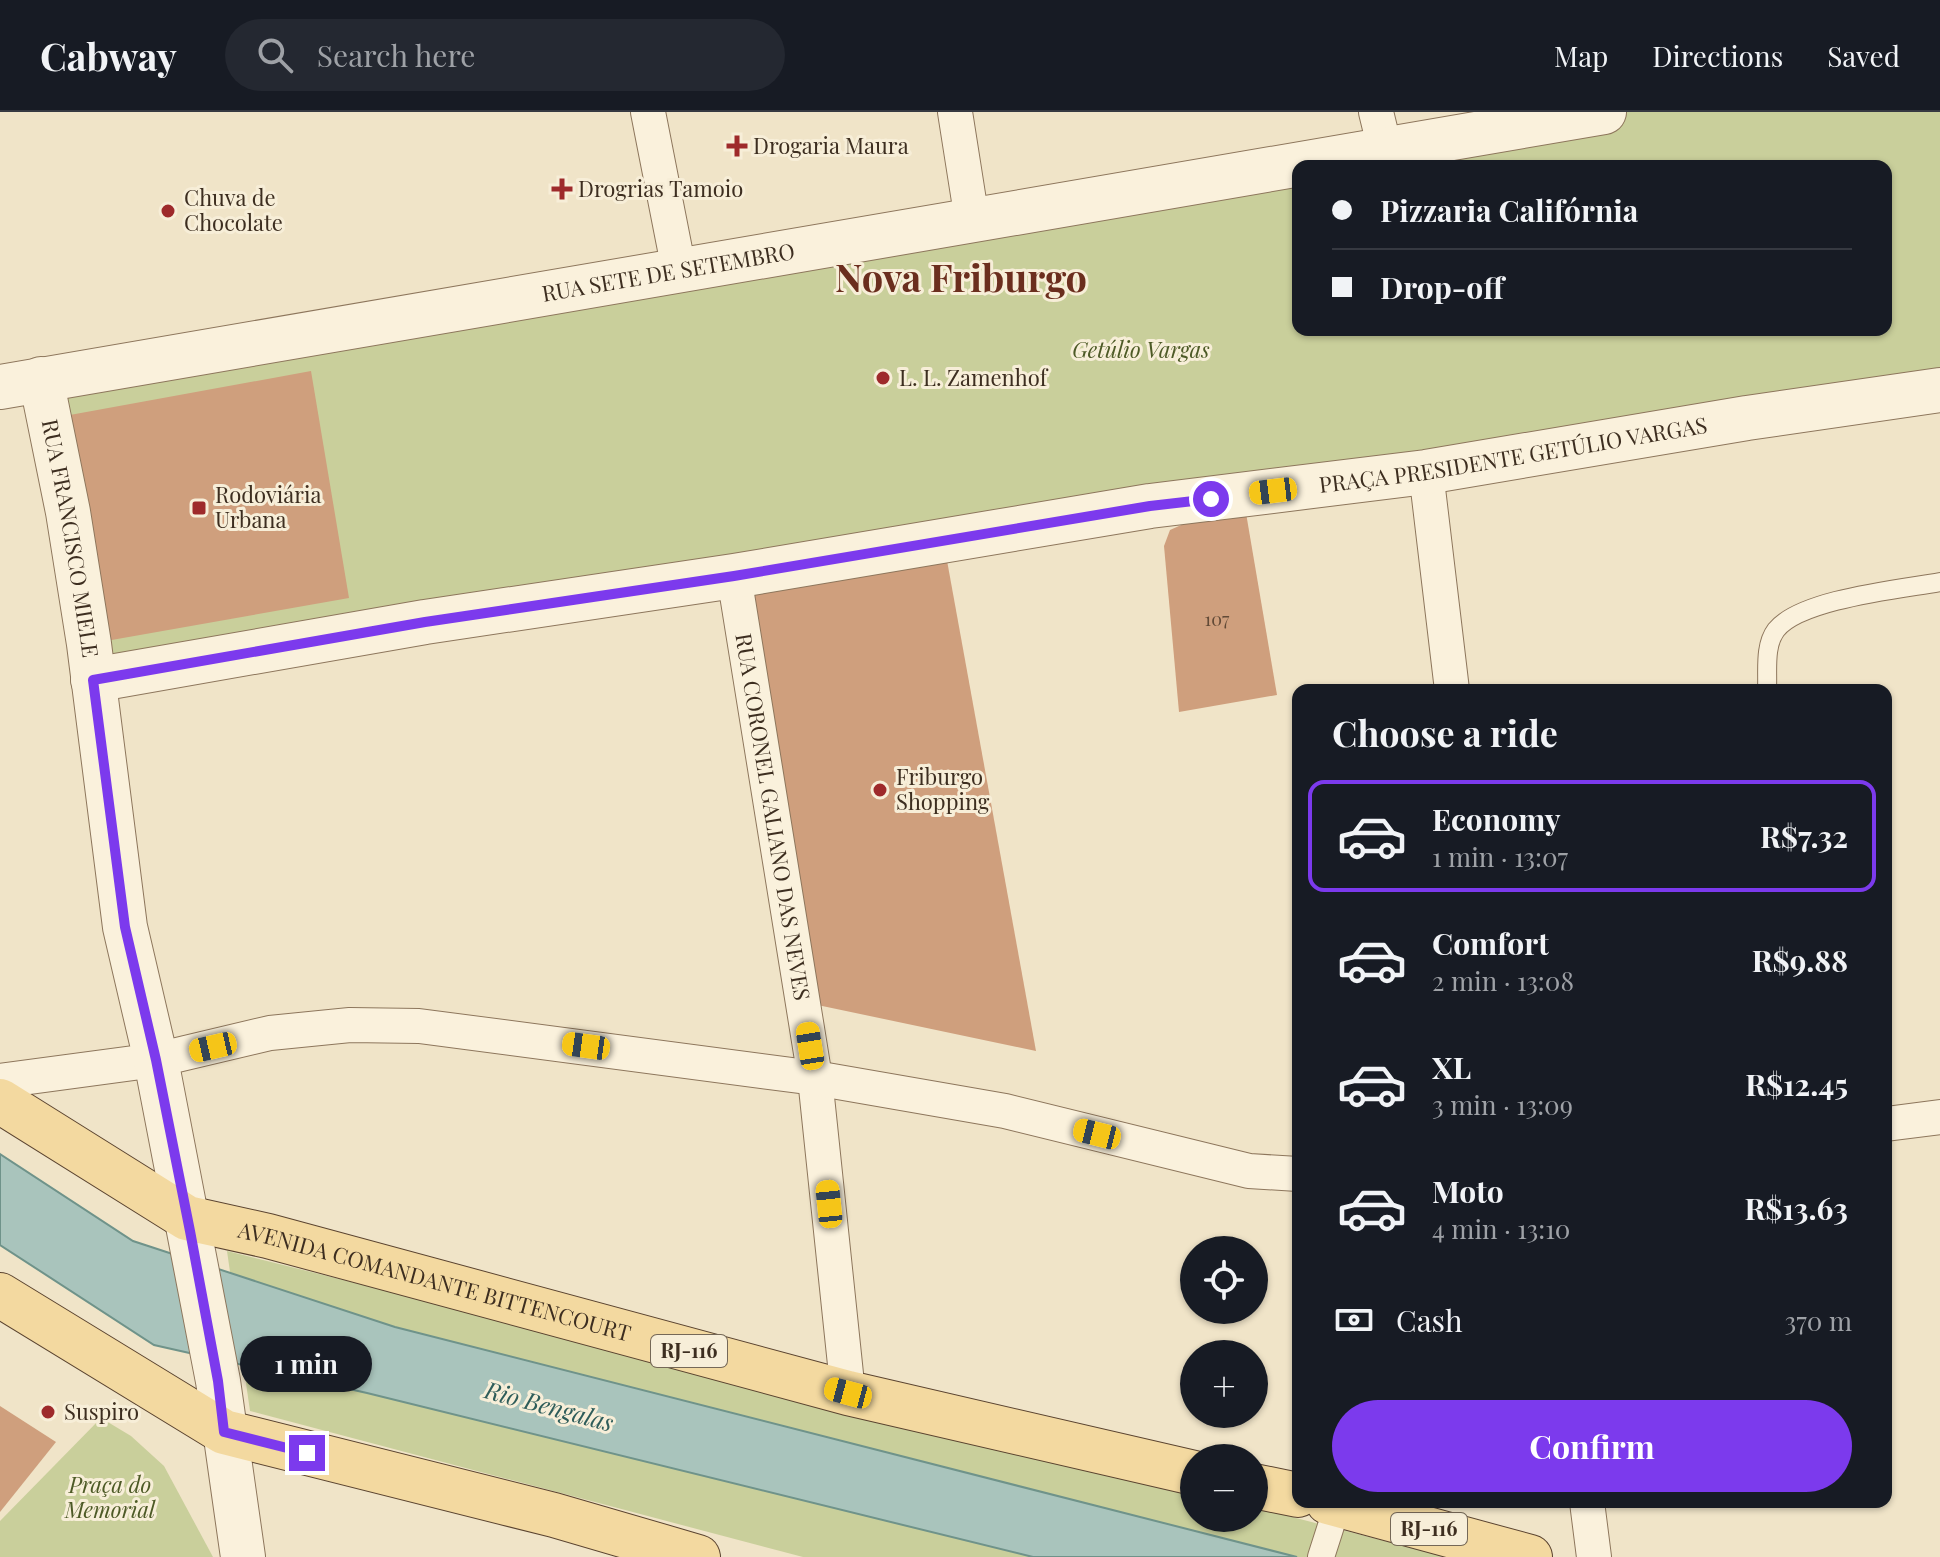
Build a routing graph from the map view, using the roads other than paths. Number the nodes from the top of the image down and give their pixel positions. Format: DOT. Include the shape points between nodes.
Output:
graph roads {
  1 [pos="648,112"];
  2 [pos="955,112"];
  3 [pos="1604,112"];
  4 [pos="1381,131"];
  5 [pos="972,220"];
  6 [pos="679,270"];
  7 [pos="21,383"];
  8 [pos="1940,390"];
  9 [pos="1426,472"];
  10 [pos="734,576"];
  11 [pos="1940,582"];
  12 [pos="93,680"];
  13 [pos="1451,684"];
  14 [pos="1767,684"];
  15 [pos="156,1060"];
  16 [pos="815,1078"];
  17 [pos="0,1081"];
  18 [pos="0,1101"];
  19 [pos="1940,1117"];
  20 [pos="1892,1123"];
  21 [pos="1292,1174"];
  22 [pos="190,1235"];
  23 [pos="0,1295"];
  24 [pos="848,1393"];
  25 [pos="224,1432"];
  26 [pos="1180,1470"];
  27 [pos="1268,1489"];
  28 [pos="1292,1495"];
  29 [pos="1321,1508"];
  30 [pos="1347,1508"];
  31 [pos="1588,1508"];
  32 [pos="243,1557"];
  33 [pos="698,1557"];
  34 [pos="1321,1557"];
  35 [pos="1530,1557"];
  36 [pos="1594,1557"];
  1 -- 6 [label="street"];
  2 -- 5 [label="street"];
  3 -- 4 [label="street"];
  4 -- 5 [label="street, RUA SETE DE SETEMBRO"];
  5 -- 6 [label="street, RUA SETE DE SETEMBRO"];
  6 -- 7 [label="street, RUA SETE DE SETEMBRO"];
  7 -- 12 [label="street, RUA FRANCISCO MIELE" via="68,512"];
  8 -- 9 [label="street, PRAÇA PRESIDENTE GETÚLIO VARGAS"];
  9 -- 10 [label="street, PRAÇA PRESIDENTE GETÚLIO VARGAS" via="1150,506"];
  9 -- 13 [label="street"];
  10 -- 12 [label="street, PRAÇA PRESIDENTE GETÚLIO VARGAS" via="425,622"];
  10 -- 16 [label="street, RUA CORONEL GALIANO DAS NEVES"];
  11 -- 14 [label="lane" via="1852,598 1791,617 1769,644"];
  12 -- 15 [label="street, RUA FRANCISCO MIELE" via="125,927"];
  15 -- 16 [label="street" via="270,1033 350,1025 419,1026"];
  15 -- 17 [label="street"];
  15 -- 22 [label="street, RUA FRANCISCO MIELE"];
  16 -- 21 [label="street" via="1005,1111 1249,1171"];
  16 -- 24 [label="street, RUA CORONEL GALIANO DAS NEVES"];
  18 -- 22 [label="main road, RJ-116"];
  19 -- 20 [label="street"];
  22 -- 24 [label="main road, AVENIDA COMANDANTE BITTENCOURT / RJ-116" via="268,1236"];
  22 -- 25 [label="street, RUA FRANCISCO MIELE"];
  23 -- 25 [label="main road"];
  24 -- 26 [label="main road, AVENIDA COMANDANTE BITTENCOURT / RJ-116"];
  25 -- 32 [label="street, RUA FRANCISCO MIELE"];
  25 -- 33 [label="main road"];
  27 -- 28 [label="main road, RJ-116"];
  29 -- 34 [label="street"];
  30 -- 35 [label="main road, RJ-116"];
  31 -- 36 [label="street"];
}
